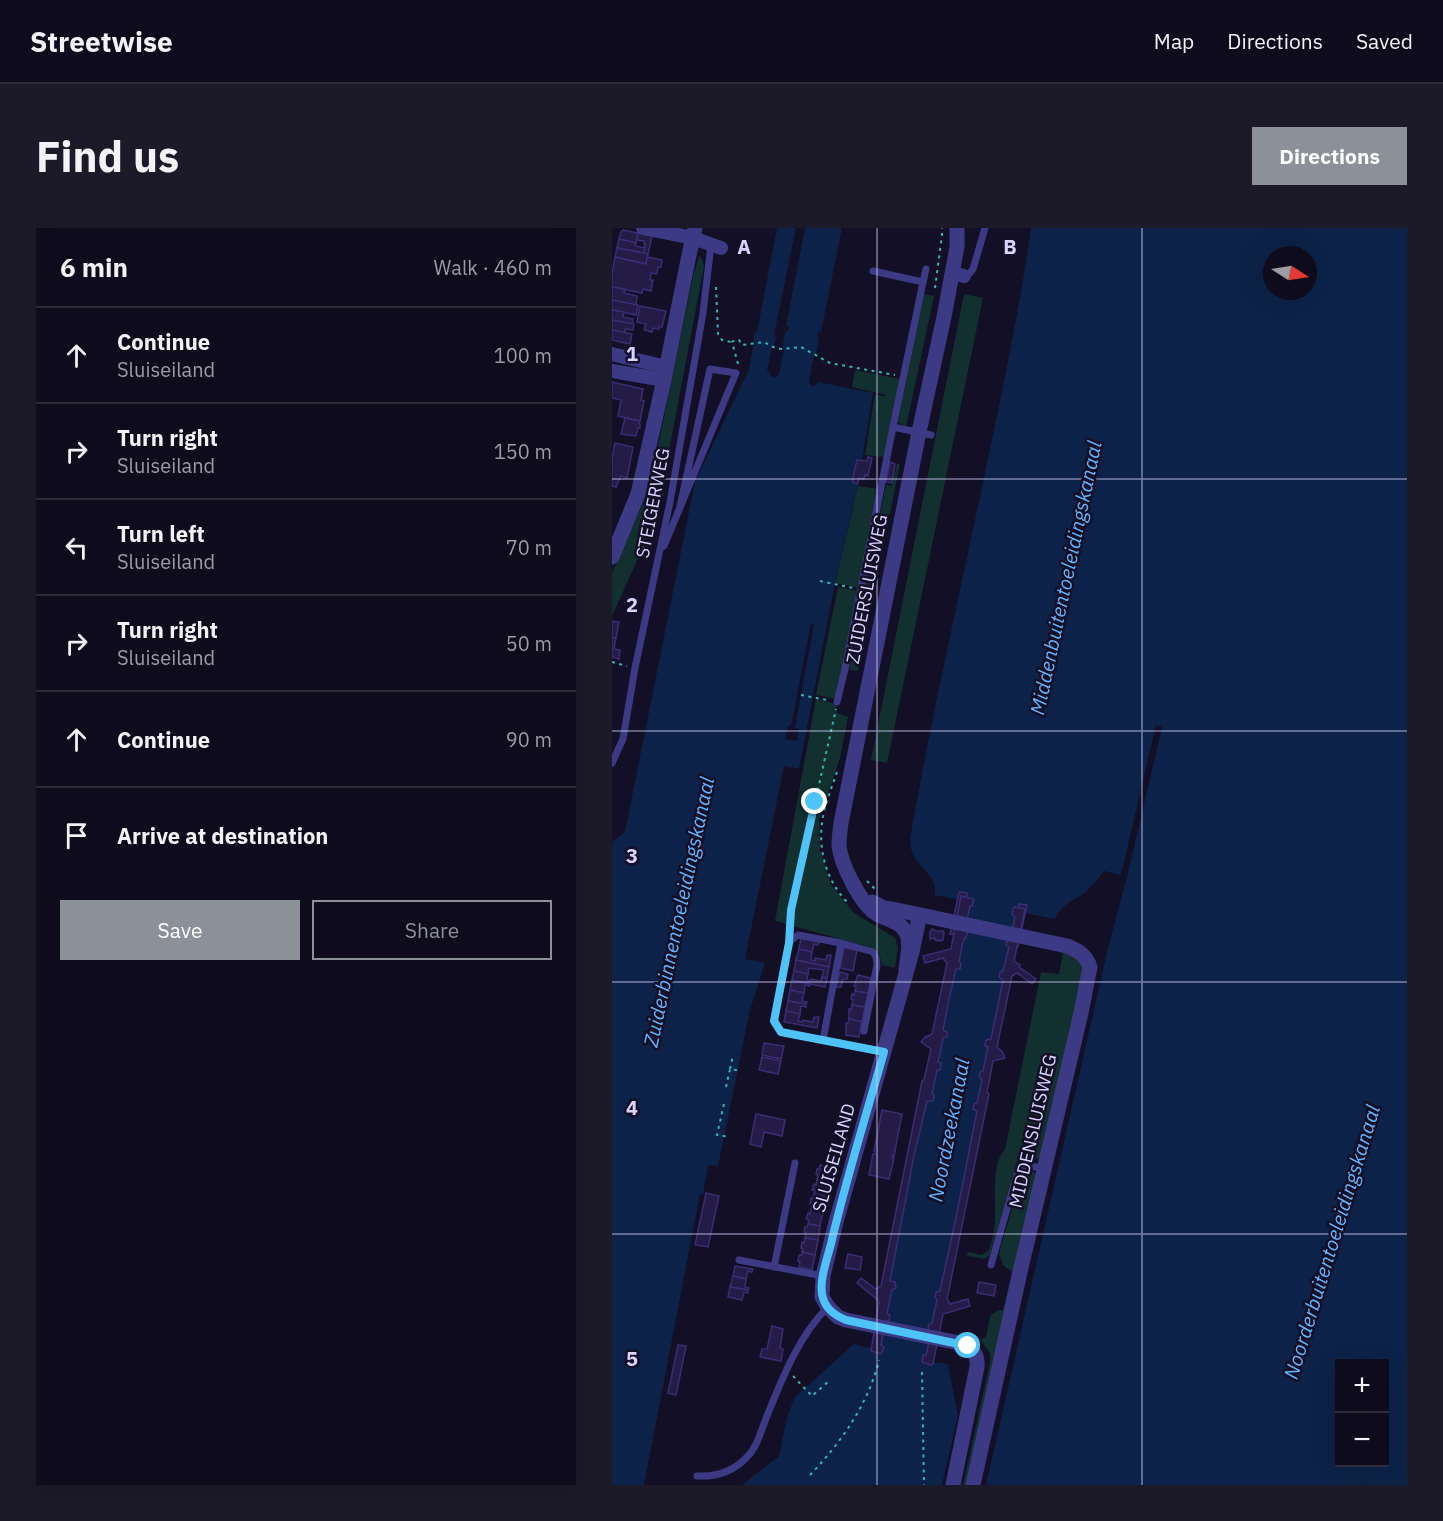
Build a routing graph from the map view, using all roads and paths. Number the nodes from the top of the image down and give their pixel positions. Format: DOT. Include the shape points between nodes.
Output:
graph roads {
  1 [pos="643,228"];
  2 [pos="942,228"];
  3 [pos="957,228"];
  4 [pos="985,228"];
  5 [pos="694,233"];
  6 [pos="716,247"];
  7 [pos="926,269"];
  8 [pos="873,271"];
  9 [pos="952,273"];
  10 [pos="716,281"];
  11 [pos="923,282"];
  12 [pos="732,342"];
  13 [pos="612,354"];
  14 [pos="612,371"];
  15 [pos="665,373"];
  16 [pos="736,373"];
  17 [pos="904,377"];
  18 [pos="893,427"];
  19 [pos="925,433"];
  20 [pos="679,511"];
  21 [pos="612,557"];
  22 [pos="658,559"];
  23 [pos="820,581"];
  24 [pos="854,588"];
  25 [pos="612,662"];
  26 [pos="635,668"];
  27 [pos="801,695"];
  28 [pos="837,702"];
  29 [pos="612,764"];
  30 [pos="839,766"];
  31 [pos="865,879"];
  32 [pos="880,892"];
  33 [pos="857,902"];
  34 [pos="914,914"];
  35 [pos="903,928"];
  36 [pos="789,943"];
  37 [pos="841,943"];
  38 [pos="906,970"];
  39 [pos="864,1031"];
  40 [pos="823,1040"];
  41 [pos="884,1052"];
  42 [pos="733,1055"];
  43 [pos="730,1069"];
  44 [pos="741,1071"];
  45 [pos="726,1087"];
  46 [pos="724,1104"];
  47 [pos="730,1137"];
  48 [pos="795,1163"];
  49 [pos="1045,1169"];
  50 [pos="739,1260"];
  51 [pos="992,1265"];
  52 [pos="774,1267"];
  53 [pos="823,1276"];
  54 [pos="828,1307"];
  55 [pos="879,1360"];
  56 [pos="787,1369"];
  57 [pos="922,1372"];
  58 [pos="829,1381"];
  59 [pos="810,1475"];
  60 [pos="697,1476"];
  61 [pos="924,1485"];
  62 [pos="953,1485"];
  63 [pos="973,1485"];
  1 -- 5 [label="street"];
  2 -- 9 [label="path" via="935,294"];
  3 -- 9 [label="street, ZUIDERSLUISWEG"];
  4 -- 9 [label="lane" via="973,269 969,274"];
  5 -- 6 [label="street"];
  5 -- 15 [label="street"];
  6 -- 22 [label="lane, STEIGERWEG"];
  7 -- 11 [label="lane"];
  8 -- 11 [label="lane"];
  9 -- 19 [label="street, ZUIDERSLUISWEG"];
  10 -- 12 [label="path" via="718,334 722,340"];
  11 -- 17 [label="lane"];
  12 -- 16 [label="path" via="738,364"];
  12 -- 17 [label="path" via="801,347 830,363"];
  13 -- 15 [label="street"];
  14 -- 15 [label="street"];
  15 -- 21 [label="street" via="638,494"];
  16 -- 20 [label="lane"];
  16 -- 20 [label="lane" via="710,369"];
  17 -- 18 [label="lane"];
  18 -- 19 [label="lane"];
  18 -- 28 [label="lane"];
  19 -- 33 [label="street, ZUIDERSLUISWEG" via="841,823 840,846"];
  20 -- 22 [label="lane"];
  22 -- 26 [label="lane, STEIGERWEG"];
  23 -- 24 [label="path"];
  25 -- 26 [label="path"];
  26 -- 29 [label="lane, STEIGERWEG" via="623,739"];
  27 -- 28 [label="path"];
  28 -- 36 [label="path" via="791,910"];
  30 -- 33 [label="path" via="823,818 822,850 837,890"];
  31 -- 32 [label="path"];
  33 -- 34 [label="street"];
  33 -- 35 [label="street"];
  34 -- 35 [label="street"];
  34 -- 38 [label="street, SLUISEILAND" via="918,924"];
  34 -- 49 [label="street, MIDDENSLUISWEG" via="1067,946 1088,960 1089,976"];
  35 -- 38 [label="street, SLUISEILAND" via="909,945"];
  36 -- 37 [label="lane" via="798,935"];
  36 -- 40 [label="lane" via="774,1021 781,1032"];
  37 -- 39 [label="lane" via="873,952 876,957"];
  37 -- 40 [label="lane"];
  38 -- 41 [label="street, SLUISEILAND"];
  40 -- 41 [label="lane"];
  41 -- 53 [label="street, SLUISEILAND"];
  42 -- 43 [label="path"];
  43 -- 44 [label="path"];
  43 -- 45 [label="path"];
  46 -- 47 [label="path" via="717,1135"];
  48 -- 52 [label="lane, SLUISEILAND"];
  49 -- 51 [label="lane" via="1019,1167"];
  49 -- 63 [label="street, MIDDENSLUISWEG"];
  50 -- 52 [label="lane"];
  52 -- 53 [label="lane"];
  53 -- 54 [label="street, SLUISEILAND" via="822,1297"];
  54 -- 56 [label="lane" via="809,1328"];
  54 -- 62 [label="street" via="838,1317 964,1344 974,1350 977,1367"];
  55 -- 59 [label="path" via="876,1374 846,1431"];
  56 -- 58 [label="path" via="812,1396"];
  56 -- 60 [label="lane" via="757,1443 747,1457 722,1474"];
  57 -- 61 [label="path"];
}
